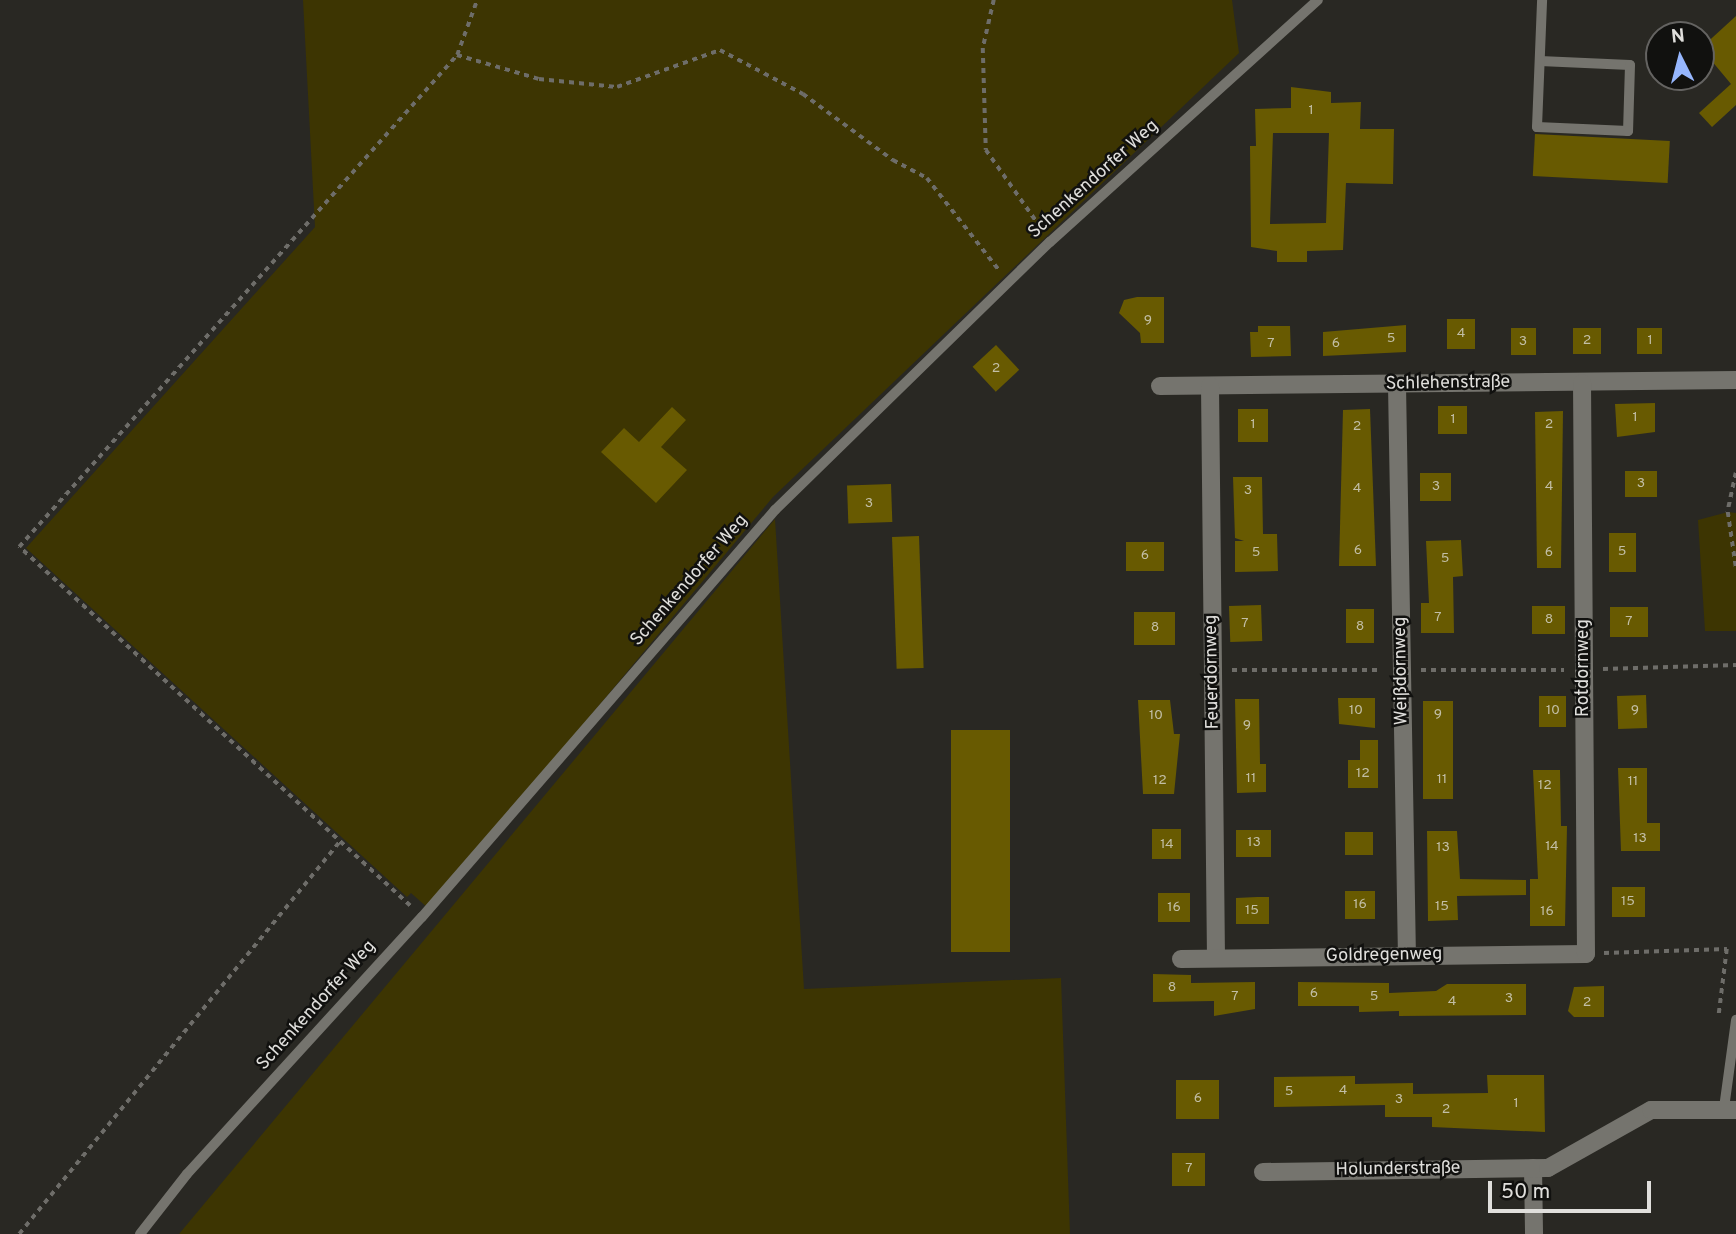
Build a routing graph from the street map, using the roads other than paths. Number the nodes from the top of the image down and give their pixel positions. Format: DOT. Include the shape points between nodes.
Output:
graph roads {
  1 [pos="1318,0"];
  2 [pos="1542,0"];
  3 [pos="1540,61"];
  4 [pos="1736,380"];
  5 [pos="1582,383"];
  6 [pos="1397,385"];
  7 [pos="1160,386"];
  8 [pos="1210,386"];
  9 [pos="1586,954"];
  10 [pos="1407,956"];
  11 [pos="1216,958"];
  12 [pos="1181,959"];
  13 [pos="1736,1020"];
  14 [pos="1730,1109"];
  15 [pos="1534,1168"];
  16 [pos="1263,1172"];
  17 [pos="140,1234"];
  18 [pos="1534,1234"];
  1 -- 17 [label="lane, Schenkendorfer Weg" via="1050,242 775,509 422,917 187,1174"];
  2 -- 3 [label="lane"];
  3 -- 3 [label="lane" via="1630,65 1628,131 1537,127"];
  4 -- 5 [label="street, Schlehenstraße"];
  5 -- 6 [label="street, Schlehenstraße"];
  5 -- 9 [label="street, Rotdornweg"];
  6 -- 8 [label="street, Schlehenstraße"];
  6 -- 10 [label="street, Weißdornweg"];
  7 -- 8 [label="street, Schlehenstraße"];
  8 -- 11 [label="street, Feuerdornweg"];
  9 -- 10 [label="street, Goldregenweg"];
  10 -- 11 [label="street, Goldregenweg"];
  11 -- 12 [label="street, Goldregenweg"];
  13 -- 14 [label="lane"];
  14 -- 15 [label="street, Holunderstraße" via="1651,1110 1548,1168"];
  15 -- 16 [label="street, Holunderstraße"];
  15 -- 18 [label="street"];
}
